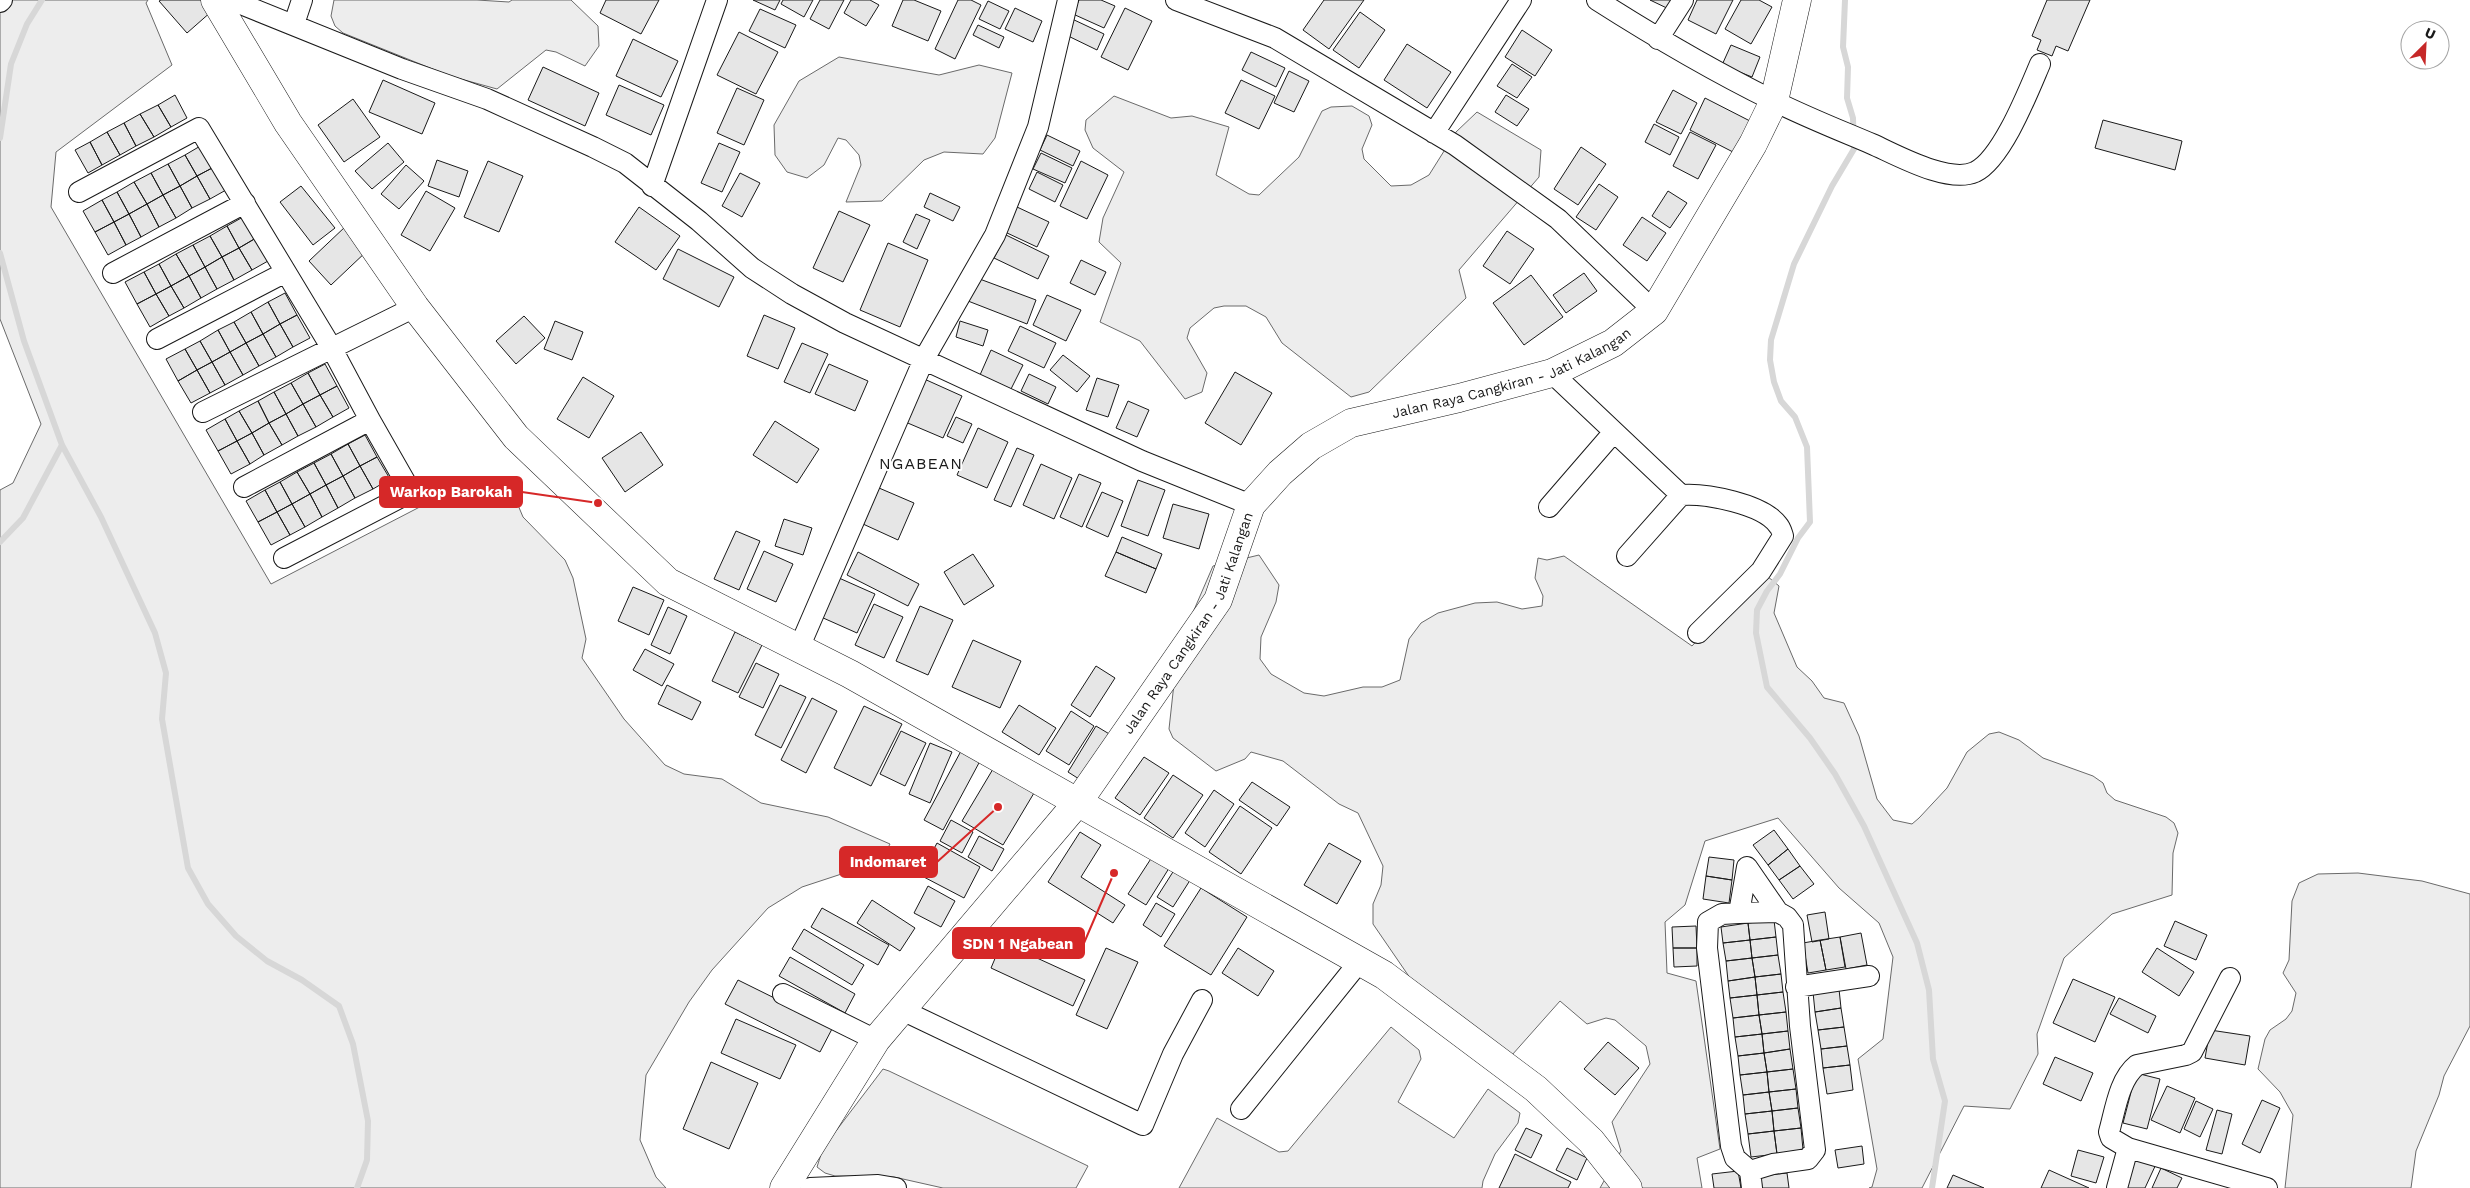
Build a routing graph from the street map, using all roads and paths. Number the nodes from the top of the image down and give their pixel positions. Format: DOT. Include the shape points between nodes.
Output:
graph roads {
  1 [pos="215,0"];
  2 [pos="232,0"];
  3 [pos="302,0"];
  4 [pos="717,0"];
  5 [pos="1068,0"];
  6 [pos="1176,0"];
  7 [pos="1521,0"];
  8 [pos="1597,0"];
  9 [pos="1683,0"];
  10 [pos="1797,0"];
  11 [pos="294,24"];
  12 [pos="1658,39"];
  13 [pos="2040,64"];
  14 [pos="1774,101"];
  15 [pos="1434,133"];
  16 [pos="652,186"];
  17 [pos="79,192"];
  18 [pos="245,203"];
  19 [pos="113,273"];
  20 [pos="284,273"];
  21 [pos="415,307"];
  22 [pos="1654,311"];
  23 [pos="157,339"];
  24 [pos="331,348"];
  25 [pos="924,359"];
  26 [pos="1552,373"];
  27 [pos="203,412"];
  28 [pos="370,420"];
  29 [pos="1613,433"];
  30 [pos="244,487"];
  31 [pos="1681,495"];
  32 [pos="1251,505"];
  33 [pos="1549,507"];
  34 [pos="1628,556"];
  35 [pos="284,558"];
  36 [pos="1698,633"];
  37 [pos="799,648"];
  38 [pos="1078,802"];
  39 [pos="1778,912"];
  40 [pos="1739,914"];
  41 [pos="1360,961"];
  42 [pos="1869,976"];
  43 [pos="2230,978"];
  44 [pos="1796,987"];
  45 [pos="783,994"];
  46 [pos="1202,1000"];
  47 [pos="902,1010"];
  48 [pos="876,1040"];
  49 [pos="1241,1109"];
  50 [pos="2128,1148"];
  51 [pos="1751,1180"];
  52 [pos="784,1188"];
  53 [pos="810,1188"];
  54 [pos="896,1188"];
  55 [pos="1628,1188"];
  56 [pos="2117,1188"];
  57 [pos="2267,1188"];
  1 -- 21 [label="street" via="288,124"];
  2 -- 11 [label="street"];
  3 -- 11 [label="street"];
  4 -- 16 [label="street"];
  5 -- 25 [label="street" via="1038,127 995,235"];
  6 -- 15 [label="street" via="1275,38"];
  7 -- 15 [label="street"];
  8 -- 12 [label="street"];
  9 -- 12 [label="street"];
  10 -- 14 [label="street, Jalan Raya Cangkiran - Jati Kalangan"];
  11 -- 16 [label="street" via="487,99 625,163"];
  12 -- 14 [label="street"];
  13 -- 14 [label="street" via="2014,124 1987,164 1961,176 1948,174 1853,136"];
  14 -- 22 [label="street, Jalan Raya Cangkiran - Jati Kalangan" via="1753,144"];
  15 -- 22 [label="street" via="1558,219"];
  16 -- 25 [label="street" via="699,221 752,268 792,294"];
  17 -- 18 [label="street" via="199,128"];
  18 -- 19 [label="street"];
  18 -- 20 [label="street"];
  20 -- 23 [label="street"];
  20 -- 24 [label="street"];
  21 -- 24 [label="street"];
  21 -- 37 [label="street" via="516,437 668,582"];
  22 -- 26 [label="street, Jalan Raya Cangkiran - Jati Kalangan" via="1613,343"];
  24 -- 27 [label="street"];
  24 -- 28 [label="street"];
  25 -- 32 [label="street" via="1142,461"];
  25 -- 37 [label="street"];
  26 -- 29 [label="street"];
  26 -- 32 [label="street, Jalan Raya Cangkiran - Jati Kalangan" via="1351,423 1311,446"];
  28 -- 30 [label="street"];
  28 -- 35 [label="street" via="411,492"];
  29 -- 31 [label="street"];
  29 -- 33 [label="street"];
  31 -- 34 [label="street"];
  31 -- 36 [label="street" via="1699,494 1724,499 1758,511 1778,524 1783,536 1761,571"];
  32 -- 38 [label="street, Jalan Raya Cangkiran - Jati Kalangan" via="1218,600"];
  37 -- 38 [label="street"];
  38 -- 41 [label="street"];
  38 -- 47 [label="street, Jalan Raya Cangkiran - Jati Kalangan"];
  39 -- 40 [label="street"];
  39 -- 40 [label="street" via="1748,867"];
  39 -- 44 [label="street" via="1793,925"];
  40 -- 51 [label="street" via="1722,914 1708,922 1707,948 1731,1146"];
  41 -- 49 [label="street"];
  41 -- 55 [label="street" via="1384,975 1536,1089 1591,1142"];
  42 -- 44 [label="street"];
  43 -- 50 [label="street" via="2192,1052 2142,1063 2132,1069 2122,1086 2109,1132 2111,1138"];
  44 -- 51 [label="street" via="1815,1150 1808,1160 1773,1164"];
  45 -- 48 [label="street"];
  46 -- 47 [label="street" via="1173,1054 1143,1124"];
  47 -- 48 [label="street, Jalan Raya Cangkiran - Jati Kalangan"];
  48 -- 52 [label="street, Jalan Raya Cangkiran - Jati Kalangan"];
  50 -- 56 [label="street"];
  50 -- 57 [label="street"];
  53 -- 54 [label="street" via="878,1185"];
}
